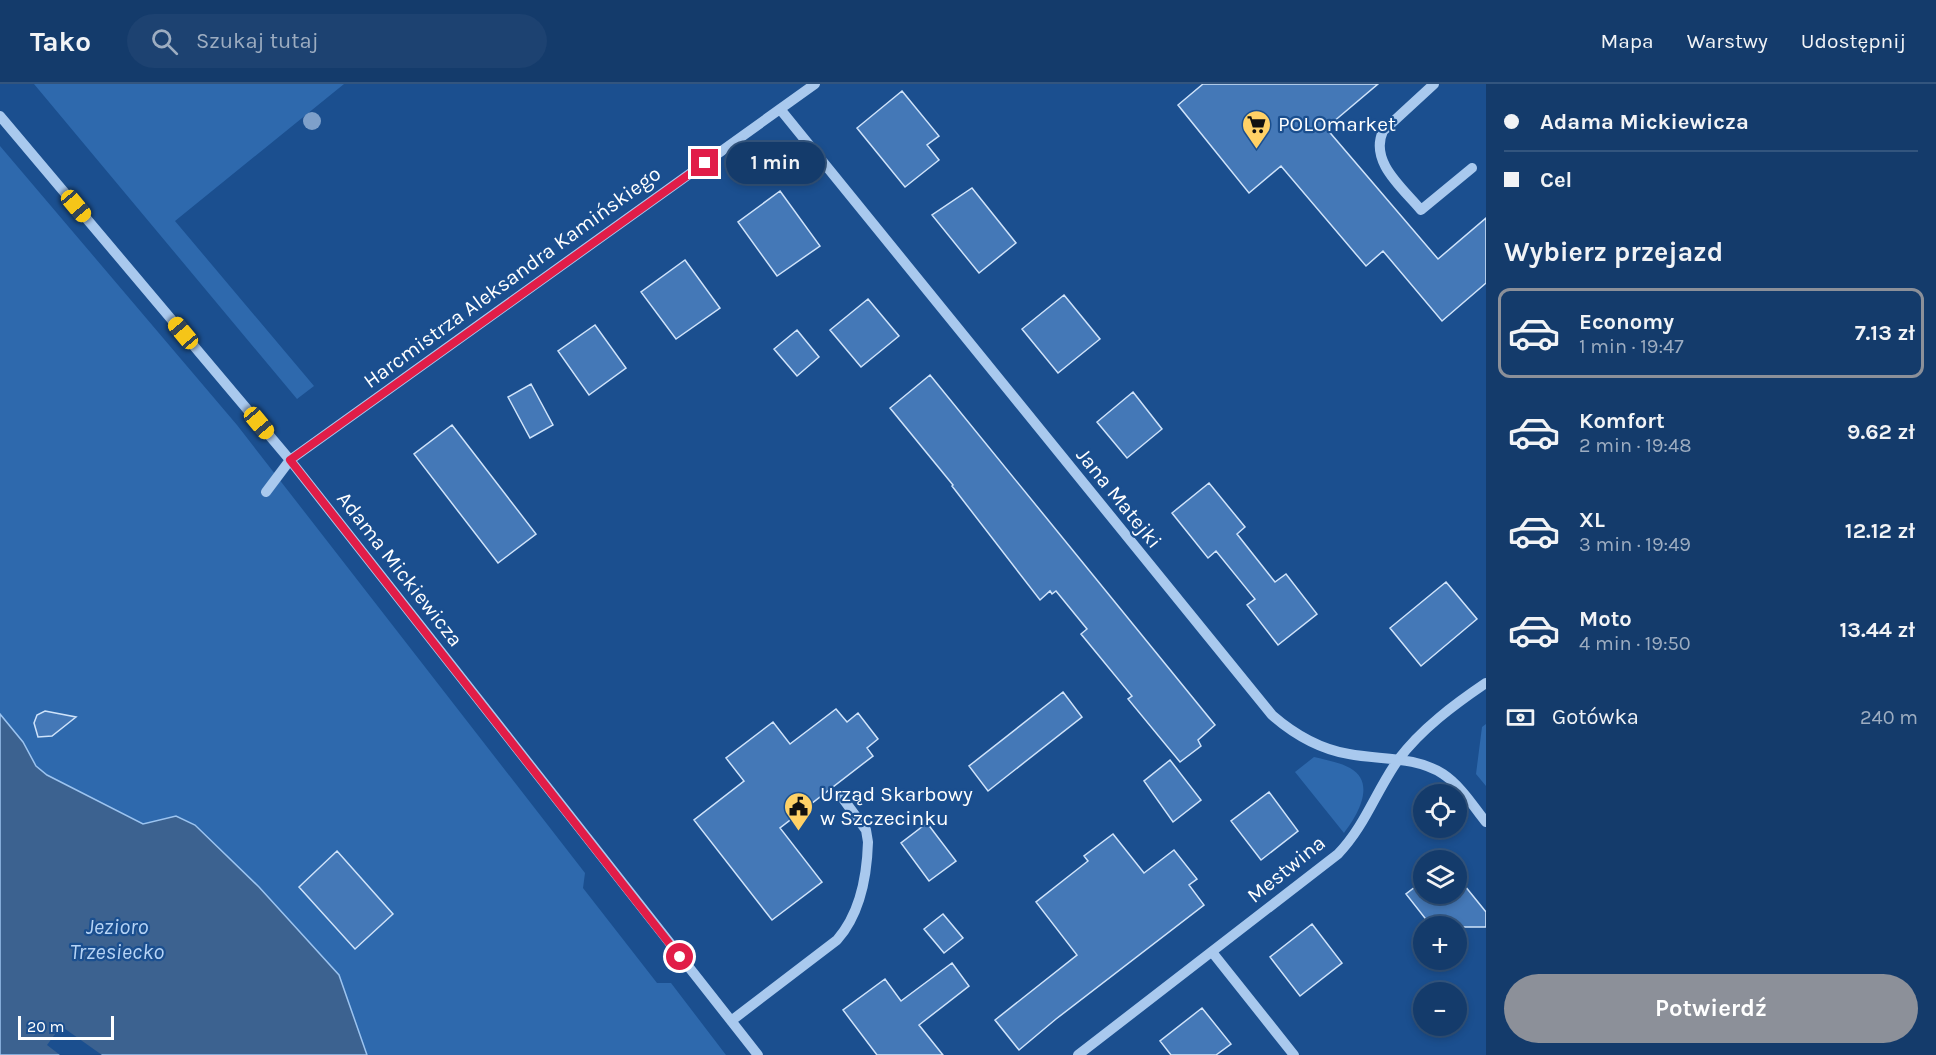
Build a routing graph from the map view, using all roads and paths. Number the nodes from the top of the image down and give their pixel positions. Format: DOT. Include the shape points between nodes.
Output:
graph roads {
  1 [pos="815,84"];
  2 [pos="1434,84"];
  3 [pos="780,109"];
  4 [pos="0,116"];
  5 [pos="1472,168"];
  6 [pos="290,460"];
  7 [pos="266,492"];
  8 [pos="1486,683"];
  9 [pos="1398,760"];
  10 [pos="841,796"];
  11 [pos="1486,822"];
  12 [pos="1212,952"];
  13 [pos="731,1021"];
  14 [pos="758,1055"];
  15 [pos="1078,1055"];
  16 [pos="1294,1055"];
  1 -- 3 [label="street, Harcmistrza Aleksandra Kamińskiego"];
  2 -- 5 [label="street" via="1383,131 1378,151 1382,162 1421,210"];
  3 -- 6 [label="street, Harcmistrza Aleksandra Kamińskiego"];
  3 -- 9 [label="street, Jana Matejki" via="1272,715 1314,744 1350,754"];
  4 -- 6 [label="street, Adama Mickiewicza"];
  6 -- 7 [label="street, Harcmistrza Aleksandra Kamińskiego"];
  6 -- 13 [label="street, Adama Mickiewicza"];
  8 -- 9 [label="street, Mestwina" via="1440,717"];
  9 -- 11 [label="street, Jana Matejki" via="1415,762 1444,775"];
  9 -- 12 [label="street, Mestwina" via="1348,843"];
  10 -- 13 [label="street" via="866,830 868,842 856,911 837,940"];
  12 -- 15 [label="street, Mestwina"];
  12 -- 16 [label="street"];
  13 -- 14 [label="street, Adama Mickiewicza"];
}
